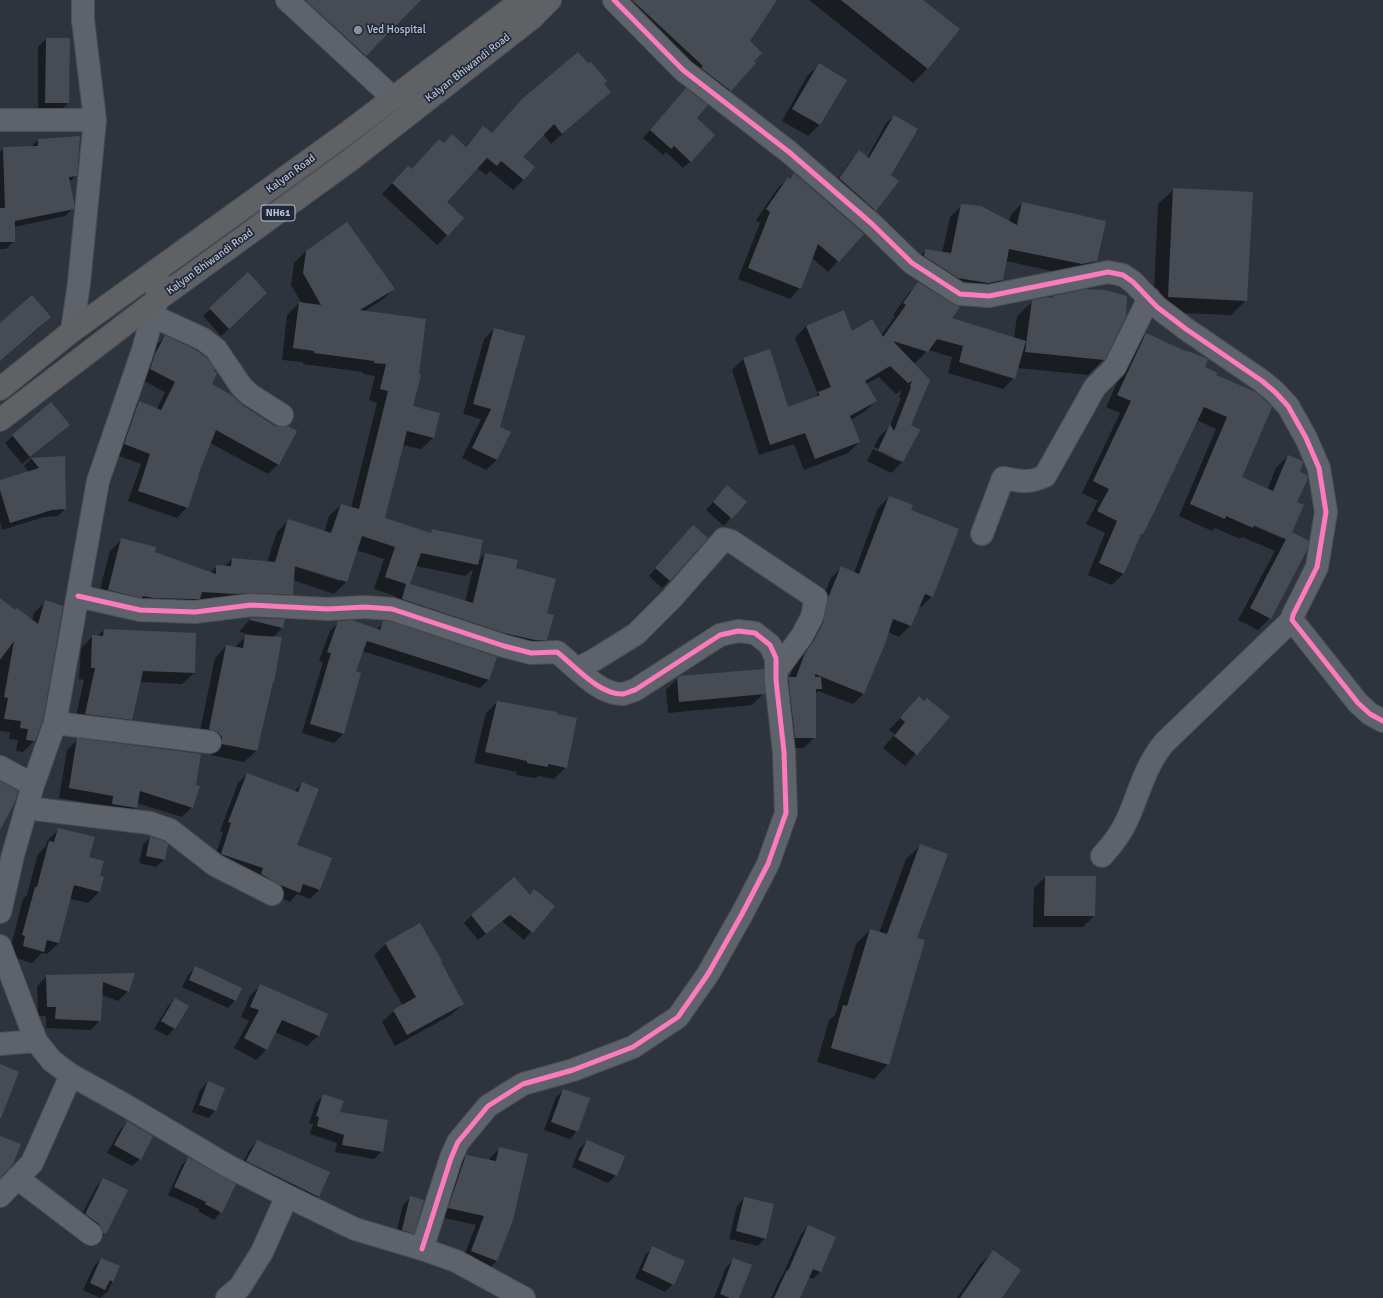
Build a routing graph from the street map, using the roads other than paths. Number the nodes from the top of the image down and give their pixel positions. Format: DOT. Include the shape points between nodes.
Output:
graph roads {
  1 [pos="83,0"];
  2 [pos="287,0"];
  3 [pos="522,0"];
  4 [pos="550,0"];
  5 [pos="614,0"];
  6 [pos="393,98"];
  7 [pos="0,120"];
  8 [pos="96,120"];
  9 [pos="158,270"];
  10 [pos="1149,298"];
  11 [pos="155,308"];
  12 [pos="72,331"];
  13 [pos="0,389"];
  14 [pos="282,415"];
  15 [pos="0,420"];
  16 [pos="982,534"];
  17 [pos="78,596"];
  18 [pos="1292,620"];
  19 [pos="577,669"];
  20 [pos="776,671"];
  21 [pos="1383,721"];
  22 [pos="54,722"];
  23 [pos="210,742"];
  24 [pos="0,767"];
  25 [pos="33,786"];
  26 [pos="27,808"];
  27 [pos="1102,856"];
  28 [pos="272,894"];
  29 [pos="0,912"];
  30 [pos="0,946"];
  31 [pos="36,1041"];
  32 [pos="0,1044"];
  33 [pos="71,1075"];
  34 [pos="17,1178"];
  35 [pos="0,1196"];
  36 [pos="287,1196"];
  37 [pos="91,1234"];
  38 [pos="422,1248"];
  39 [pos="227,1298"];
  40 [pos="524,1298"];
  1 -- 8 [label="street" via="83,20"];
  2 -- 6 [label="street"];
  3 -- 6 [label="highway, Kalyan Road / NH61"];
  4 -- 11 [label="highway, Kalyan Bhiwandi Road / NH61" via="532,18 349,161"];
  5 -- 10 [label="street" via="683,70 789,152 872,224 912,263 960,294 989,296 1108,272 1123,275"];
  6 -- 9 [label="highway, Kalyan Road / NH61"];
  7 -- 8 [label="street"];
  8 -- 12 [label="street"];
  9 -- 11 [label="street"];
  9 -- 12 [label="highway, Kalyan Road / NH61"];
  10 -- 16 [label="street" via="1115,368 1095,387 1045,476 1033,481 1004,478"];
  10 -- 18 [label="street" via="1186,330 1276,392 1288,406 1306,438 1319,468 1326,512 1317,566"];
  11 -- 14 [label="street" via="216,349 249,394"];
  11 -- 15 [label="highway, Kalyan Bhiwandi Road / NH61"];
  11 -- 17 [label="street" via="144,350 98,481"];
  12 -- 13 [label="highway, Kalyan Road / NH61"];
  17 -- 19 [label="street" via="140,610 195,612 251,605 328,609 392,608 518,650 531,653 557,652"];
  17 -- 22 [label="street"];
  18 -- 21 [label="street" via="1358,703"];
  18 -- 27 [label="street" via="1156,752 1127,821"];
  19 -- 20 [label="street" via="606,691 623,694 635,690 720,635 738,631 755,633 770,645 776,658"];
  19 -- 20 [label="street" via="636,634 724,539 731,541 816,598 812,617 802,636"];
  20 -- 38 [label="street" via="784,752 786,812 768,864 708,974 678,1017 633,1048 573,1070 523,1084 488,1106 458,1142"];
  22 -- 23 [label="street"];
  22 -- 25 [label="street"];
  24 -- 25 [label="street"];
  25 -- 26 [label="street"];
  26 -- 28 [label="street" via="150,822 170,830 215,865"];
  26 -- 29 [label="street"];
  30 -- 31 [label="street"];
  31 -- 32 [label="street"];
  31 -- 33 [label="street" via="52,1061"];
  33 -- 34 [label="street" via="32,1163"];
  33 -- 36 [label="street" via="228,1166"];
  34 -- 35 [label="street"];
  34 -- 37 [label="street"];
  36 -- 38 [label="street" via="355,1229"];
  36 -- 39 [label="street" via="262,1252 240,1287"];
  38 -- 40 [label="street" via="456,1261"];
}
